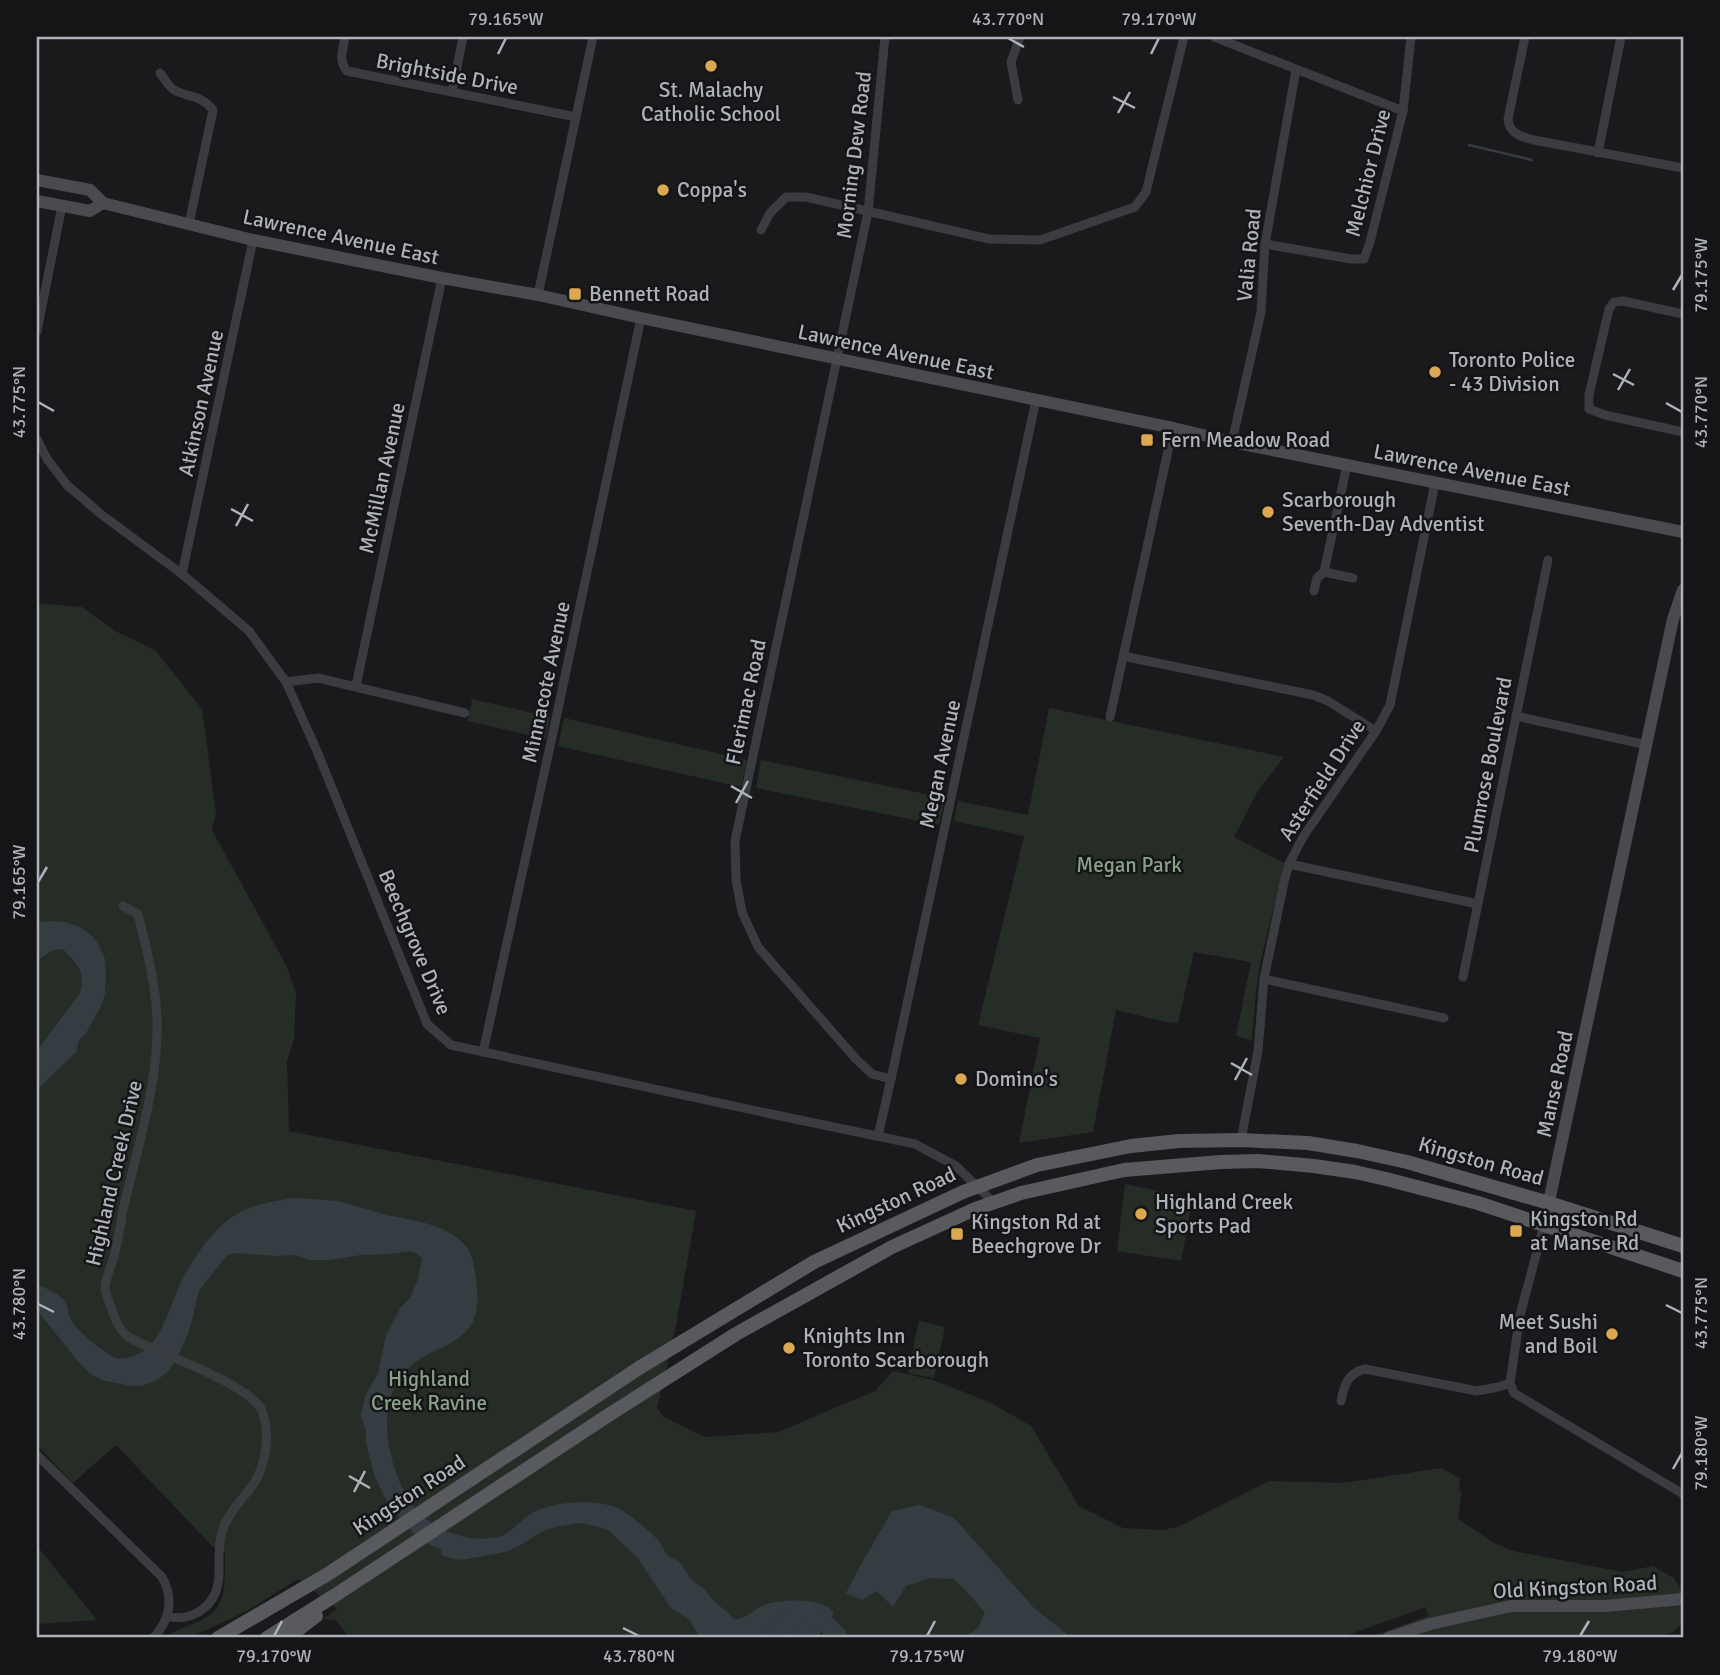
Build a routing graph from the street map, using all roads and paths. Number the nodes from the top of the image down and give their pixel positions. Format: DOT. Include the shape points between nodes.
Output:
graph roads {
  1 [pos="345,37"];
  2 [pos="463,37"];
  3 [pos="593,37"];
  4 [pos="885,37"];
  5 [pos="1020,37"];
  6 [pos="1184,37"];
  7 [pos="1214,37"];
  8 [pos="1411,37"];
  9 [pos="1525,37"];
  10 [pos="1621,37"];
  11 [pos="1296,70"];
  12 [pos="160,73"];
  13 [pos="452,92"];
  14 [pos="1018,100"];
  15 [pos="1403,111"];
  16 [pos="576,117"];
  17 [pos="1598,153"];
  18 [pos="1683,168"];
  19 [pos="37,180"];
  20 [pos="37,201"];
  21 [pos="103,203"];
  22 [pos="62,206"];
  23 [pos="868,212"];
  24 [pos="190,224"];
  25 [pos="761,230"];
  26 [pos="253,240"];
  27 [pos="1265,244"];
  28 [pos="442,278"];
  29 [pos="538,295"];
  30 [pos="1683,314"];
  31 [pos="640,318"];
  32 [pos="37,331"];
  33 [pos="837,359"];
  34 [pos="1036,400"];
  35 [pos="1172,428"];
  36 [pos="1683,432"];
  37 [pos="37,439"];
  38 [pos="1233,442"];
  39 [pos="1347,464"];
  40 [pos="1435,482"];
  41 [pos="1683,532"];
  42 [pos="1548,560"];
  43 [pos="1324,572"];
  44 [pos="183,574"];
  45 [pos="1353,578"];
  46 [pos="1683,590"];
  47 [pos="1314,591"];
  48 [pos="1123,656"];
  49 [pos="286,682"];
  50 [pos="356,686"];
  51 [pos="465,713"];
  52 [pos="1516,716"];
  53 [pos="1110,717"];
  54 [pos="1376,731"];
  55 [pos="1647,745"];
  56 [pos="1289,864"];
  57 [pos="1478,904"];
  58 [pos="123,906"];
  59 [pos="1463,977"];
  60 [pos="1264,979"];
  61 [pos="1444,1018"];
  62 [pos="483,1052"];
  63 [pos="891,1079"];
  64 [pos="878,1136"];
  65 [pos="1241,1140"];
  66 [pos="977,1186"];
  67 [pos="993,1202"];
  68 [pos="1549,1203"];
  69 [pos="1544,1226"];
  70 [pos="1683,1246"];
  71 [pos="1683,1271"];
  72 [pos="1510,1383"];
  73 [pos="1341,1401"];
  74 [pos="37,1455"];
  75 [pos="1683,1494"];
  76 [pos="334,1596"];
  77 [pos="1683,1599"];
  78 [pos="167,1616"];
  79 [pos="153,1638"];
  80 [pos="218,1638"];
  81 [pos="267,1638"];
  82 [pos="287,1638"];
  83 [pos="1388,1638"];
  1 -- 13 [label="street, Brightside Drive" via="341,65 347,71"];
  2 -- 13 [label="street"];
  3 -- 16 [label="street"];
  4 -- 23 [label="street, Morning Dew Road"];
  5 -- 14 [label="street" via="1012,62"];
  6 -- 23 [label="street" via="1146,192 1135,207 1040,240 989,239"];
  7 -- 11 [label="street"];
  8 -- 15 [label="street, Melchior Drive"];
  9 -- 17 [label="street" via="1510,128 1523,137"];
  10 -- 17 [label="street"];
  11 -- 15 [label="street"];
  11 -- 27 [label="street, Valia Road"];
  12 -- 24 [label="street" via="173,90 206,101 213,110"];
  13 -- 16 [label="street, Brightside Drive"];
  15 -- 27 [label="street, Melchior Drive" via="1364,258"];
  16 -- 29 [label="street"];
  17 -- 18 [label="street"];
  19 -- 21 [label="main road, Lawrence Avenue East" via="90,190"];
  20 -- 22 [label="main road, Lawrence Avenue East"];
  21 -- 22 [label="main road, Lawrence Avenue East" via="90,211"];
  21 -- 24 [label="main road, Lawrence Avenue East"];
  22 -- 32 [label="street"];
  23 -- 25 [label="street" via="806,197 786,197"];
  23 -- 33 [label="street, Morning Dew Road"];
  24 -- 26 [label="main road, Lawrence Avenue East"];
  26 -- 28 [label="main road, Lawrence Avenue East"];
  26 -- 44 [label="street, Atkinson Avenue"];
  27 -- 38 [label="street, Valia Road" via="1261,312"];
  28 -- 29 [label="main road, Lawrence Avenue East"];
  28 -- 50 [label="street, McMillan Avenue"];
  29 -- 31 [label="main road, Lawrence Avenue East"];
  30 -- 36 [label="street" via="1614,302 1589,395 1589,409"];
  31 -- 33 [label="main road, Lawrence Avenue East"];
  31 -- 62 [label="street, Minnacote Avenue"];
  33 -- 34 [label="main road, Lawrence Avenue East"];
  33 -- 63 [label="street, Flerimac Road" via="749,772 736,841 736,880 742,912 758,947 856,1059 872,1074"];
  34 -- 35 [label="main road, Lawrence Avenue East"];
  34 -- 63 [label="street, Megan Avenue"];
  35 -- 38 [label="main road, Lawrence Avenue East"];
  35 -- 48 [label="street"];
  37 -- 44 [label="street, Beechgrove Drive" via="67,485"];
  38 -- 39 [label="main road, Lawrence Avenue East"];
  39 -- 40 [label="main road, Lawrence Avenue East"];
  39 -- 43 [label="street"];
  40 -- 41 [label="main road, Lawrence Avenue East"];
  40 -- 54 [label="street, Asterfield Drive" via="1390,705"];
  42 -- 52 [label="street, Plumrose Boulevard"];
  43 -- 45 [label="street"];
  43 -- 47 [label="street"];
  44 -- 49 [label="street, Beechgrove Drive" via="249,631"];
  46 -- 55 [label="main road, Manse Road"];
  48 -- 53 [label="street"];
  48 -- 54 [label="street" via="1313,695"];
  49 -- 50 [label="street" via="318,678"];
  49 -- 62 [label="street, Beechgrove Drive" via="427,1024 451,1045"];
  50 -- 51 [label="street"];
  52 -- 55 [label="street"];
  52 -- 57 [label="street, Plumrose Boulevard"];
  54 -- 56 [label="street, Asterfield Drive"];
  55 -- 68 [label="main road, Manse Road"];
  56 -- 57 [label="street"];
  56 -- 60 [label="street, Asterfield Drive"];
  57 -- 59 [label="street, Plumrose Boulevard"];
  58 -- 78 [label="street, Highland Creek Drive" via="138,914 157,1017 147,1114 105,1288 115,1319 126,1335 229,1383 264,1414 267,1439 255,1482 222,1530 219,1579 211,1601 190,1616"];
  60 -- 61 [label="street"];
  60 -- 65 [label="street, Asterfield Drive" via="1258,1051"];
  62 -- 64 [label="street, Beechgrove Drive"];
  63 -- 64 [label="street, Megan Avenue"];
  64 -- 66 [label="street, Beechgrove Drive" via="930,1151"];
  65 -- 66 [label="main road, Kingston Road" via="1131,1146 1037,1166"];
  65 -- 68 [label="main road, Kingston Road" via="1357,1151"];
  66 -- 67 [label="street, Beechgrove Drive"];
  66 -- 80 [label="main road, Kingston Road" via="814,1262 661,1355 328,1574"];
  67 -- 69 [label="main road, Kingston Road" via="1124,1170 1258,1161 1365,1174 1478,1203"];
  67 -- 76 [label="main road, Kingston Road" via="880,1253 736,1334"];
  68 -- 69 [label="main road, Manse Road"];
  68 -- 70 [label="main road, Kingston Road"];
  69 -- 71 [label="main road, Kingston Road"];
  69 -- 72 [label="street, Manse Road" via="1520,1315"];
  72 -- 73 [label="street" via="1477,1391 1365,1368 1348,1379"];
  72 -- 75 [label="street" via="1514,1393"];
  74 -- 78 [label="street" via="162,1577 169,1597"];
  76 -- 81 [label="main road"];
  76 -- 82 [label="main road"];
  77 -- 83 [label="main road, Old Kingston Road" via="1605,1606 1511,1606"];
  78 -- 79 [label="street"];
}
